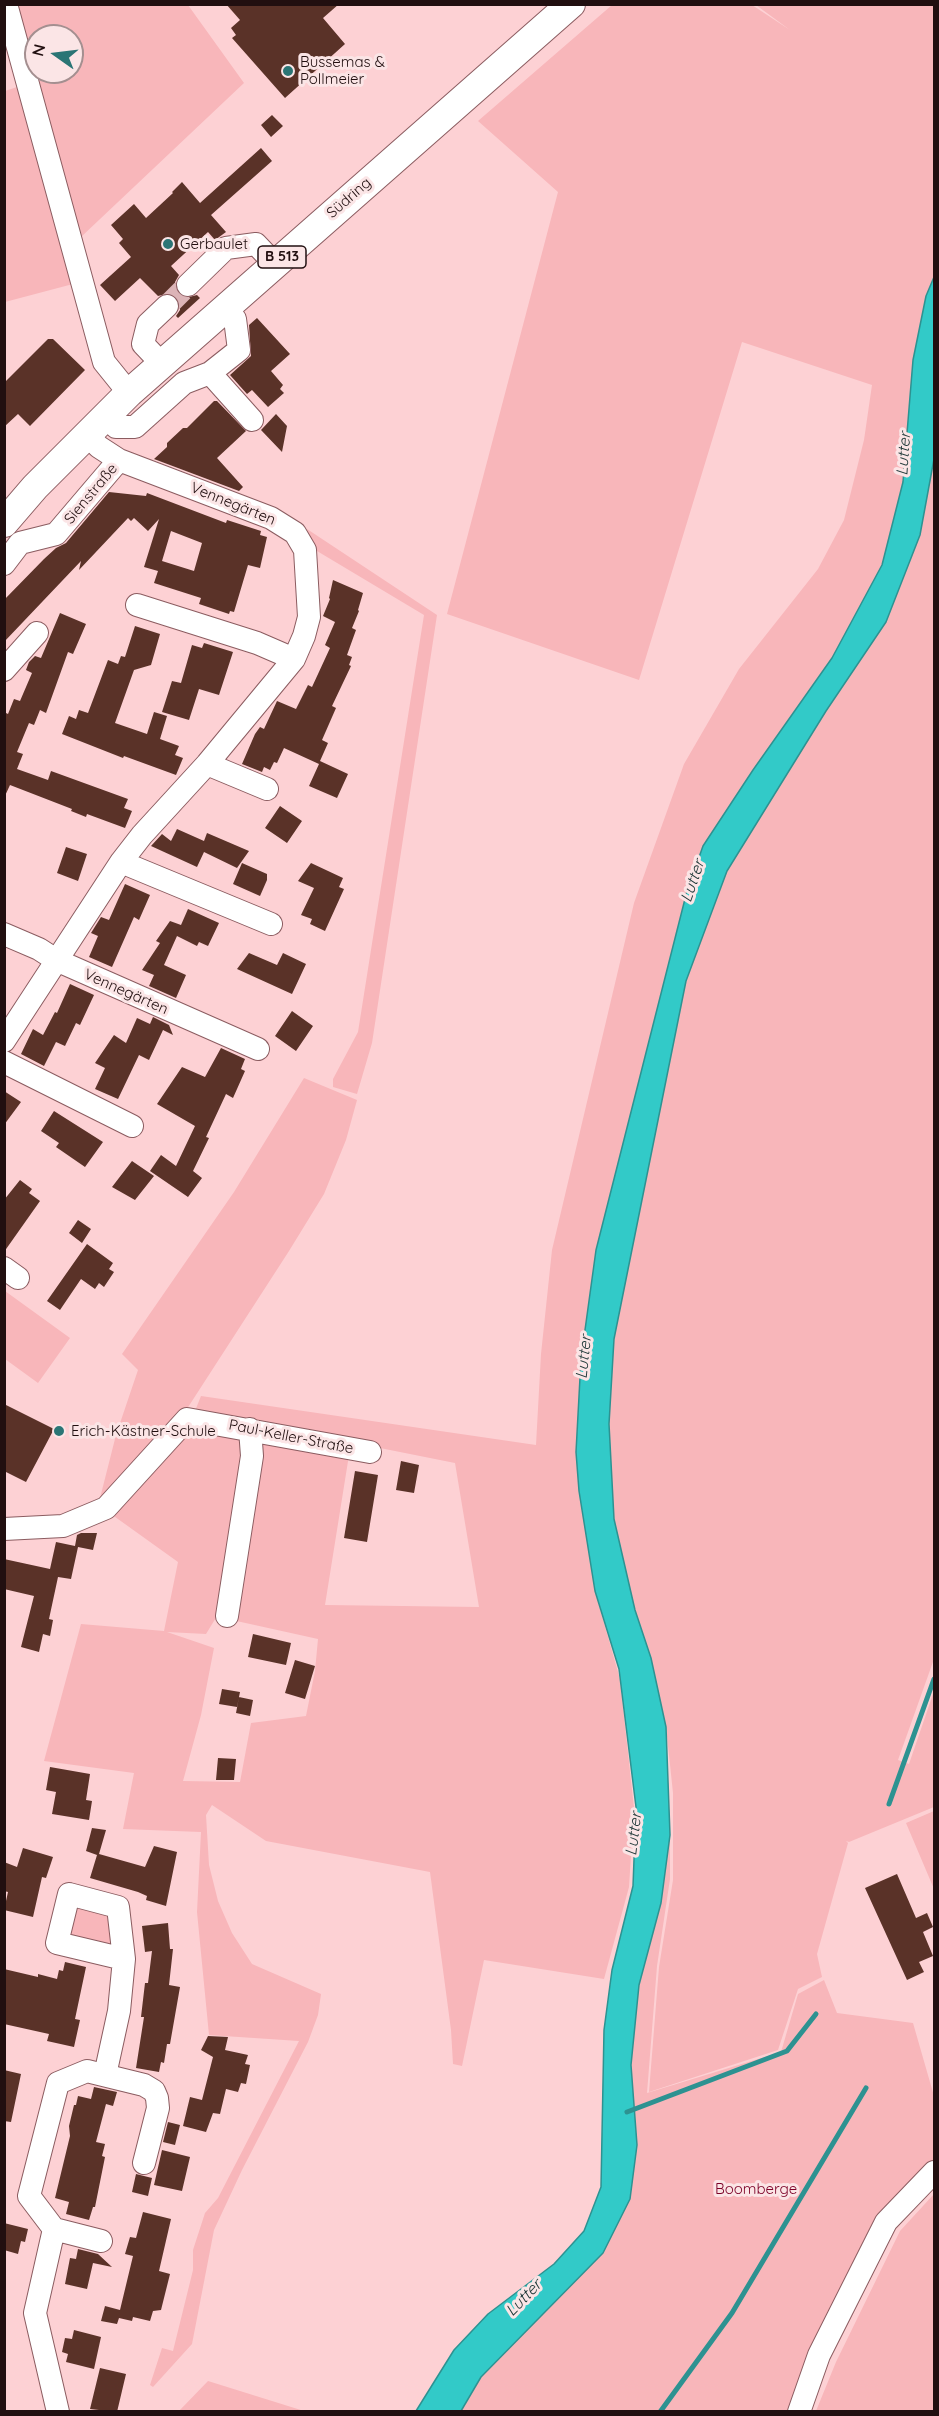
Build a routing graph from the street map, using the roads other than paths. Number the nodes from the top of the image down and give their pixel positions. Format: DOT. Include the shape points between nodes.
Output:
graph roads {
  1 [pos="6,4"];
  2 [pos="571,4"];
  3 [pos="275,264"];
  4 [pos="188,285"];
  5 [pos="166,306"];
  6 [pos="225,308"];
  7 [pos="162,364"];
  8 [pos="210,373"];
  9 [pos="129,393"];
  10 [pos="252,420"];
  11 [pos="96,425"];
  12 [pos="119,460"];
  13 [pos="4,523"];
  14 [pos="4,564"];
  15 [pos="137,605"];
  16 [pos="37,633"];
  17 [pos="294,659"];
  18 [pos="4,670"];
  19 [pos="207,765"];
  20 [pos="267,789"];
  21 [pos="121,862"];
  22 [pos="271,924"];
  23 [pos="4,934"];
  24 [pos="56,960"];
  25 [pos="4,1041"];
  26 [pos="258,1049"];
  27 [pos="4,1062"];
  28 [pos="132,1126"];
  29 [pos="250,1429"];
  30 [pos="369,1452"];
  31 [pos="4,1529"];
  32 [pos="227,1616"];
  33 [pos="124,1959"];
  34 [pos="105,2074"];
  35 [pos="144,2163"];
  36 [pos="934,2172"];
  37 [pos="54,2229"];
  38 [pos="101,2241"];
  39 [pos="58,2412"];
  40 [pos="799,2412"];
  1 -- 9 [label="street" via="104,362"];
  2 -- 3 [label="main road, Südring / B 513"];
  3 -- 4 [label="street" via="256,244 226,248"];
  3 -- 6 [label="main road, Südring / B 513"];
  5 -- 7 [label="street" via="148,324 143,344"];
  6 -- 7 [label="main road, Südring / B 513"];
  6 -- 8 [label="street" via="235,319 239,350"];
  7 -- 9 [label="main road, Südring / B 513"];
  8 -- 10 [label="street"];
  8 -- 11 [label="street" via="184,383 135,427"];
  9 -- 11 [label="main road, Südring / B 513"];
  11 -- 12 [label="street, Vennegärten" via="99,447"];
  11 -- 13 [label="main road, Südring / B 513"];
  12 -- 14 [label="street, Sienstraße" via="56,534 21,543"];
  12 -- 17 [label="street, Vennegärten" via="271,518 295,533 305,550 309,616"];
  15 -- 17 [label="street"];
  16 -- 18 [label="street"];
  17 -- 19 [label="street, Vennegärten"];
  19 -- 20 [label="street"];
  19 -- 21 [label="street, Vennegärten"];
  21 -- 22 [label="street"];
  21 -- 24 [label="street, Vennegärten"];
  23 -- 24 [label="street"];
  24 -- 25 [label="street, Vennegärten"];
  24 -- 26 [label="street, Vennegärten"];
  27 -- 28 [label="street"];
  29 -- 30 [label="street, Paul-Keller-Straße"];
  29 -- 31 [label="street, Paul-Keller-Straße" via="187,1419 106,1508 63,1526"];
  29 -- 32 [label="street" via="252,1456"];
  33 -- 34 [label="street" via="119,2011"];
  34 -- 35 [label="street" via="144,2085 158,2098"];
  34 -- 37 [label="street" via="87,2071 58,2083 29,2196"];
  36 -- 40 [label="street" via="886,2222 819,2355"];
  37 -- 38 [label="street"];
  37 -- 39 [label="street" via="35,2313"];
}
